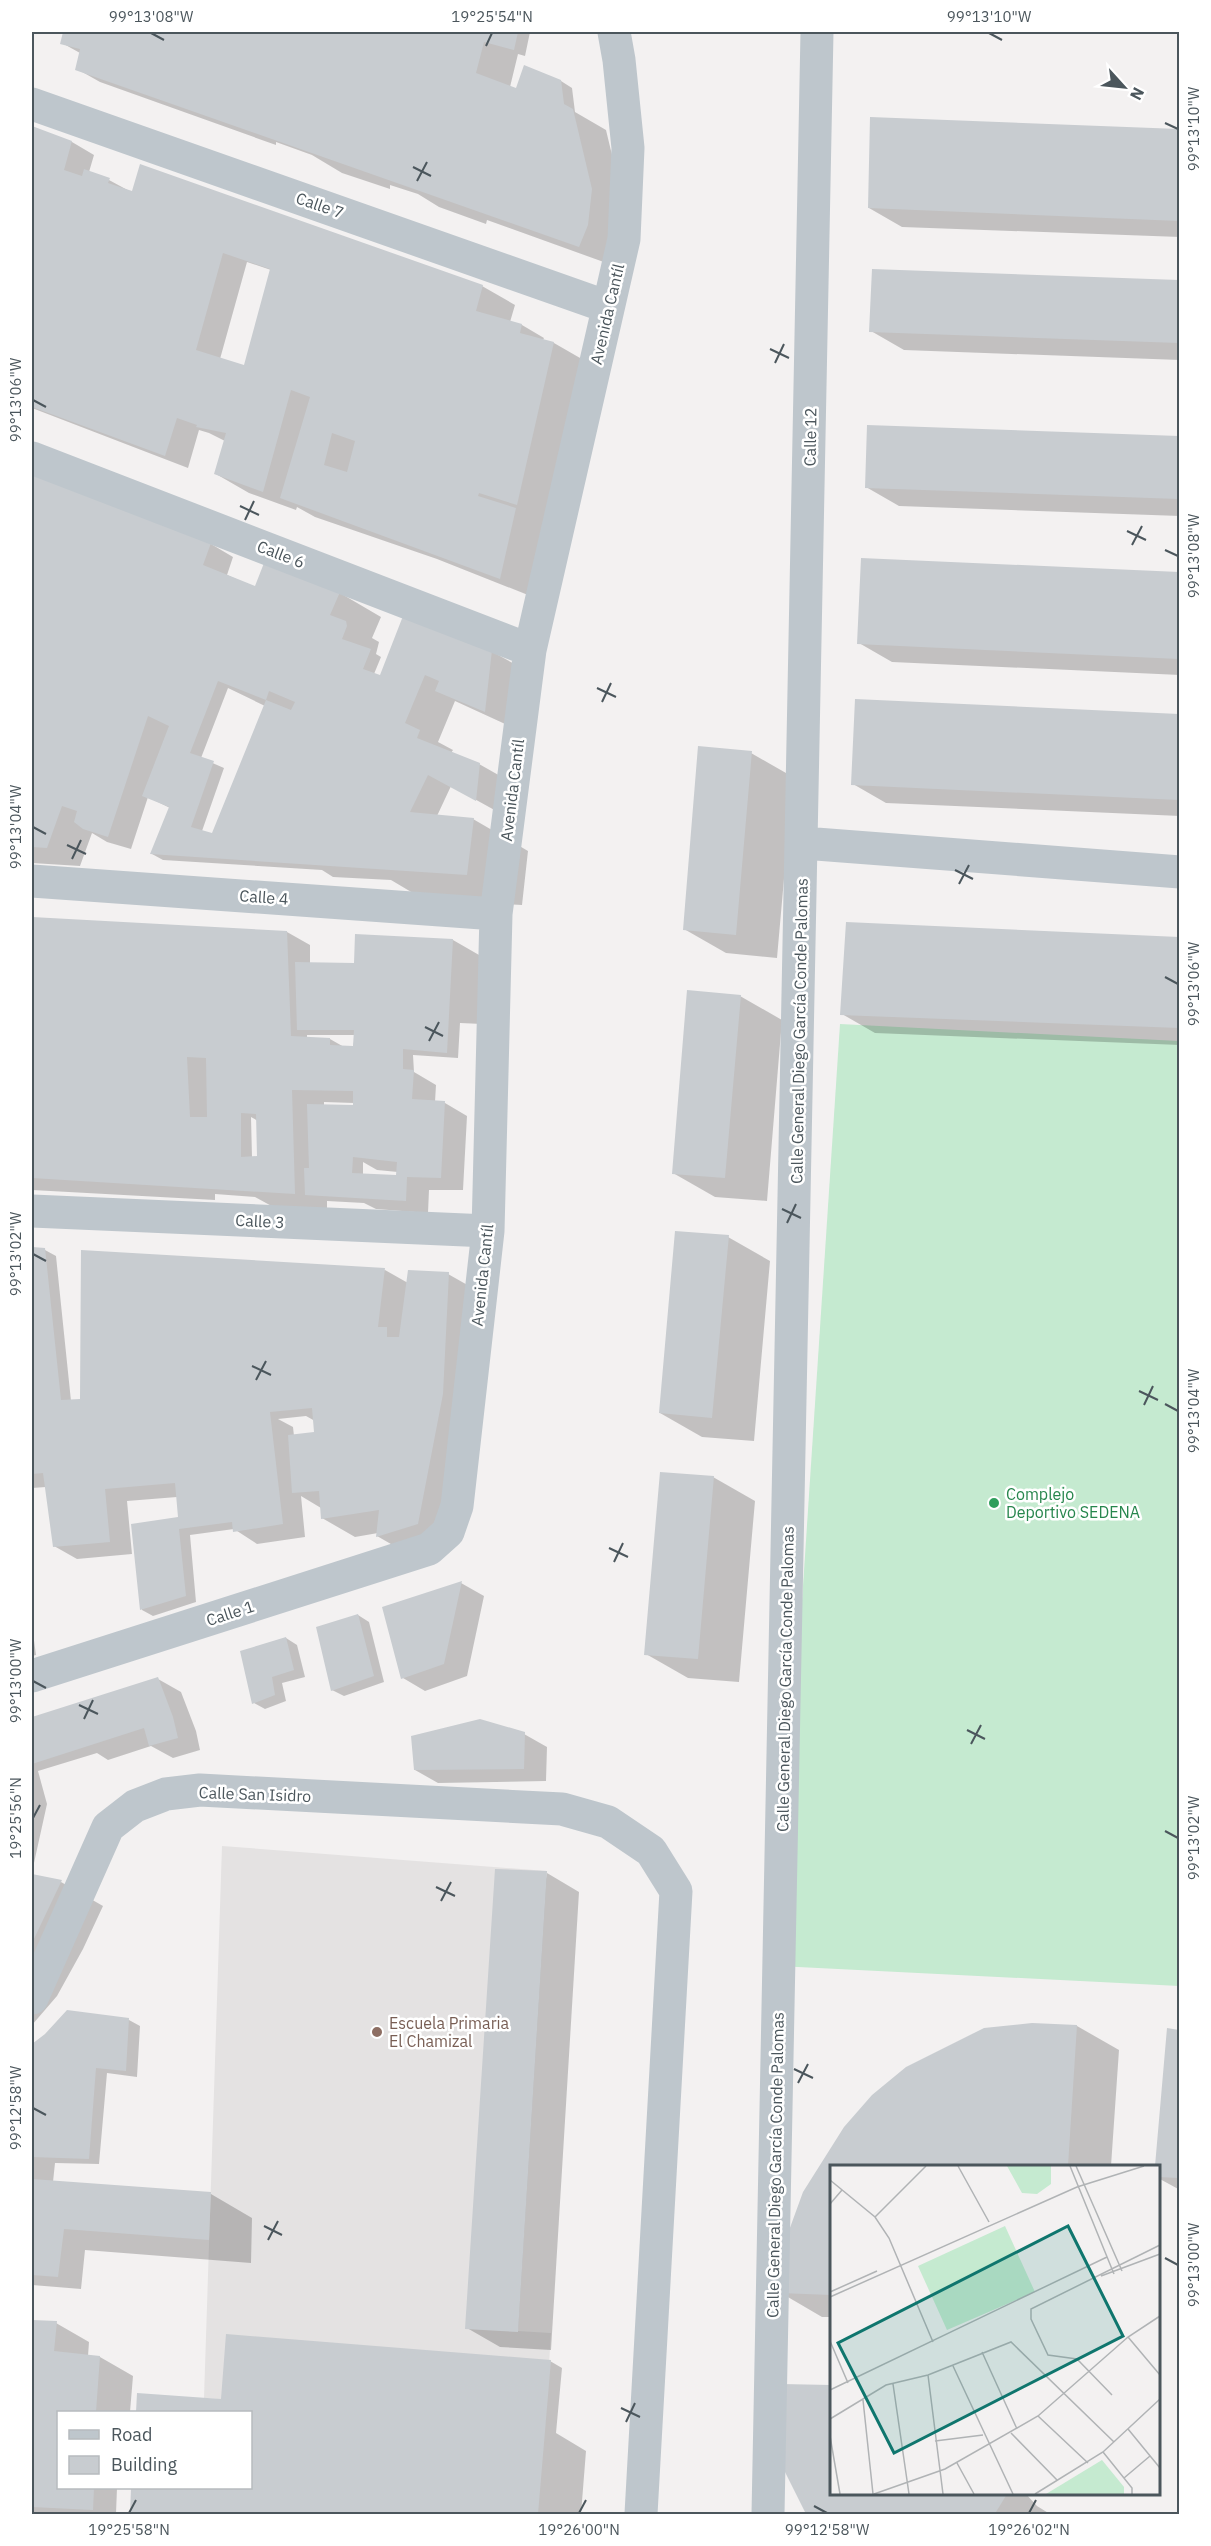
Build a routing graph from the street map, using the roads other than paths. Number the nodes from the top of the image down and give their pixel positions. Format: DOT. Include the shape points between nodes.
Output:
graph roads {
  1 [pos="614,32"];
  2 [pos="818,32"];
  3 [pos="32,105"];
  4 [pos="608,307"];
  5 [pos="32,458"];
  6 [pos="530,650"];
  7 [pos="803,843"];
  8 [pos="1179,872"];
  9 [pos="32,880"];
  10 [pos="496,914"];
  11 [pos="32,1211"];
  12 [pos="488,1231"];
  13 [pos="429,1549"];
  14 [pos="32,1676"];
  15 [pos="32,1998"];
  16 [pos="641,2514"];
  17 [pos="768,2514"];
  1 -- 4 [label="street, Avenida Cantíl" via="628,148 624,239"];
  2 -- 7 [label="street, Calle 12"];
  3 -- 4 [label="street, Calle 7"];
  4 -- 6 [label="street, Avenida Cantíl"];
  5 -- 6 [label="street, Calle 6"];
  6 -- 10 [label="street, Avenida Cantíl"];
  7 -- 8 [label="street"];
  7 -- 17 [label="street, Calle General Diego García Conde Palomas"];
  9 -- 10 [label="street, Calle 4"];
  10 -- 12 [label="street, Avenida Cantíl"];
  11 -- 12 [label="street, Calle 3"];
  12 -- 13 [label="street, Avenida Cantíl" via="457,1506 448,1532"];
  13 -- 14 [label="street, Calle 1"];
  15 -- 16 [label="street, Calle San Isidro" via="108,1827 135,1806 166,1794 200,1790 562,1809 608,1822 651,1851 676,1891"];
}
